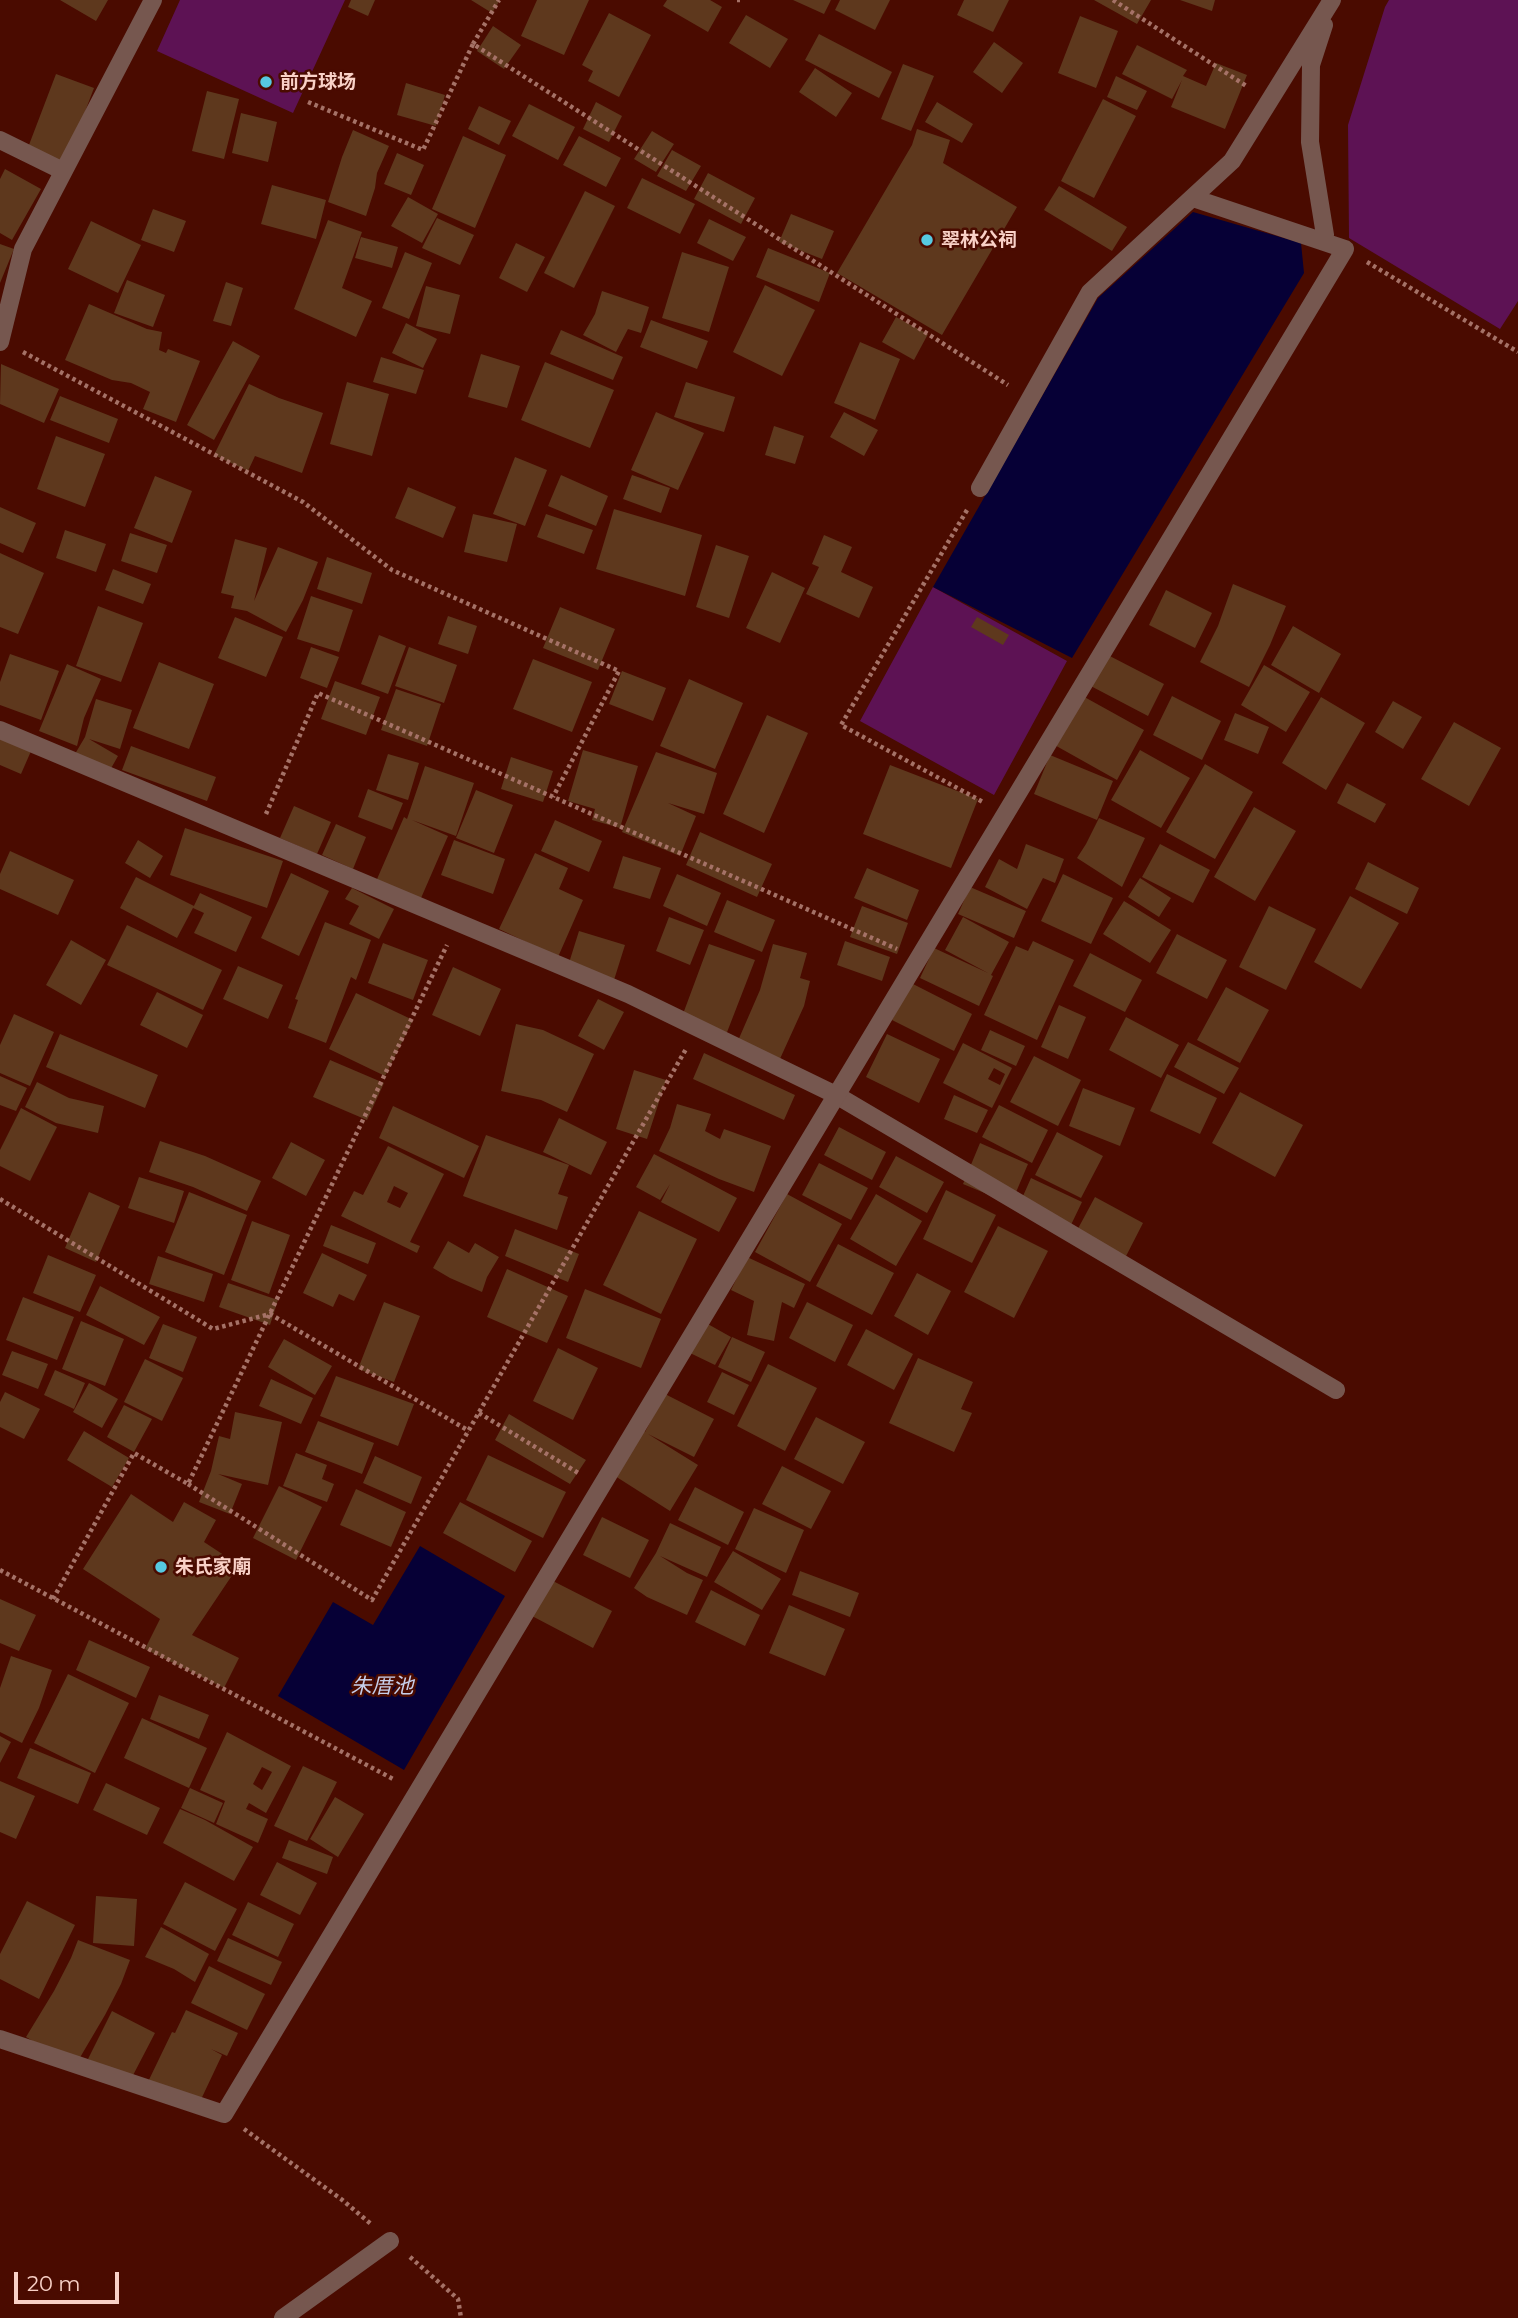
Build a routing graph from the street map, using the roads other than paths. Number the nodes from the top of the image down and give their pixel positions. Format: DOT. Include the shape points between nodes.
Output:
graph roads {
  1 [pos="153,0"];
  2 [pos="1332,0"];
  3 [pos="0,140"];
  4 [pos="63,171"];
  5 [pos="1193,198"];
  6 [pos="1325,235"];
  7 [pos="0,341"];
  8 [pos="980,488"];
  9 [pos="0,730"];
  10 [pos="836,1095"];
  11 [pos="1336,1390"];
  12 [pos="0,2039"];
  13 [pos="390,2241"];
  14 [pos="283,2318"];
  1 -- 4 [label="street"];
  2 -- 5 [label="street" via="1232,161"];
  2 -- 6 [label="street" via="1311,65 1310,142"];
  3 -- 4 [label="street"];
  4 -- 7 [label="street" via="23,249"];
  5 -- 8 [label="street" via="1090,292"];
  5 -- 10 [label="street" via="1345,249"];
  9 -- 10 [label="street" via="628,994"];
  10 -- 11 [label="street"];
  10 -- 12 [label="street" via="223,2114"];
  13 -- 14 [label="street"];
}
